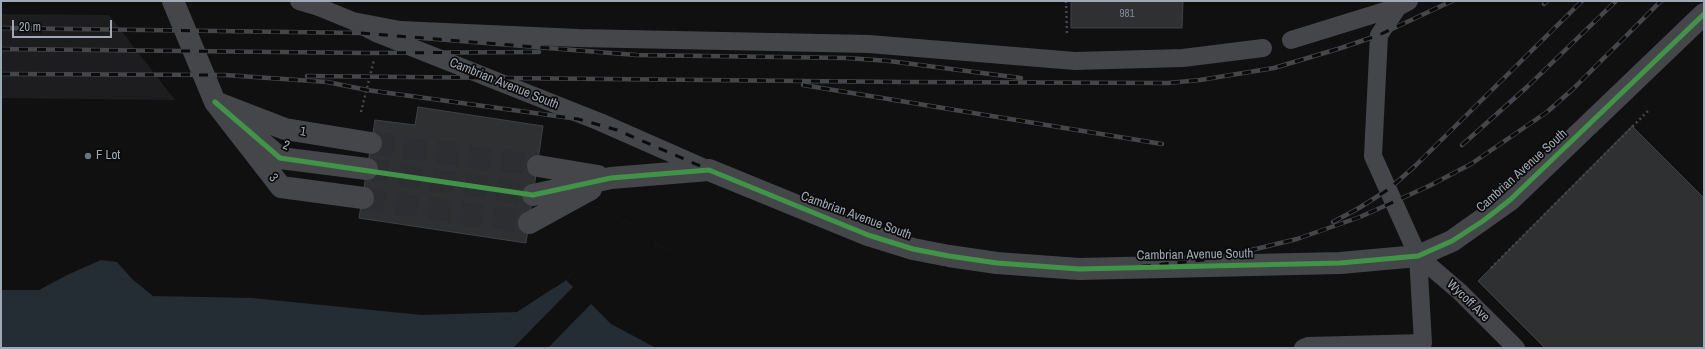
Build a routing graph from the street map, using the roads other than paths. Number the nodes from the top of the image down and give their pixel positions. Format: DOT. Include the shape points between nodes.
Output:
graph roads {
  1 [pos="173,1"];
  2 [pos="299,1"];
  3 [pos="1403,4"];
  4 [pos="1704,14"];
  5 [pos="353,21"];
  6 [pos="1291,40"];
  7 [pos="1263,48"];
  8 [pos="215,102"];
  9 [pos="371,143"];
  10 [pos="538,166"];
  11 [pos="367,170"];
  12 [pos="709,170"];
  13 [pos="611,178"];
  14 [pos="533,195"];
  15 [pos="363,198"];
  16 [pos="529,223"];
  17 [pos="1418,256"];
  18 [pos="1423,345"];
  19 [pos="1303,348"];
  20 [pos="1516,348"];
  1 -- 8 [label="street"];
  2 -- 5 [label="lane, Cambrian Avenue South"];
  3 -- 6 [label="lane"];
  3 -- 17 [label="lane" via="1379,35 1373,156"];
  4 -- 17 [label="street, Cambrian Avenue South" via="1510,200 1452,241"];
  5 -- 7 [label="lane" via="400,30 578,38 869,44 1091,61 1183,58"];
  5 -- 12 [label="lane, Cambrian Avenue South" via="378,34 600,122"];
  8 -- 9 [label="street, 1" via="285,129"];
  8 -- 11 [label="street, 2" via="280,158"];
  8 -- 15 [label="street, 3" via="281,187"];
  10 -- 13 [label="street"];
  12 -- 13 [label="street, Cambrian Avenue South"];
  12 -- 17 [label="street, Cambrian Avenue South" via="868,235 913,249 997,263 1079,269 1340,263"];
  13 -- 14 [label="street"];
  13 -- 16 [label="street"];
  17 -- 18 [label="lane"];
  17 -- 20 [label="lane, Wycoff Ave" via="1460,292"];
  18 -- 19 [label="lane" via="1314,345"];
}
